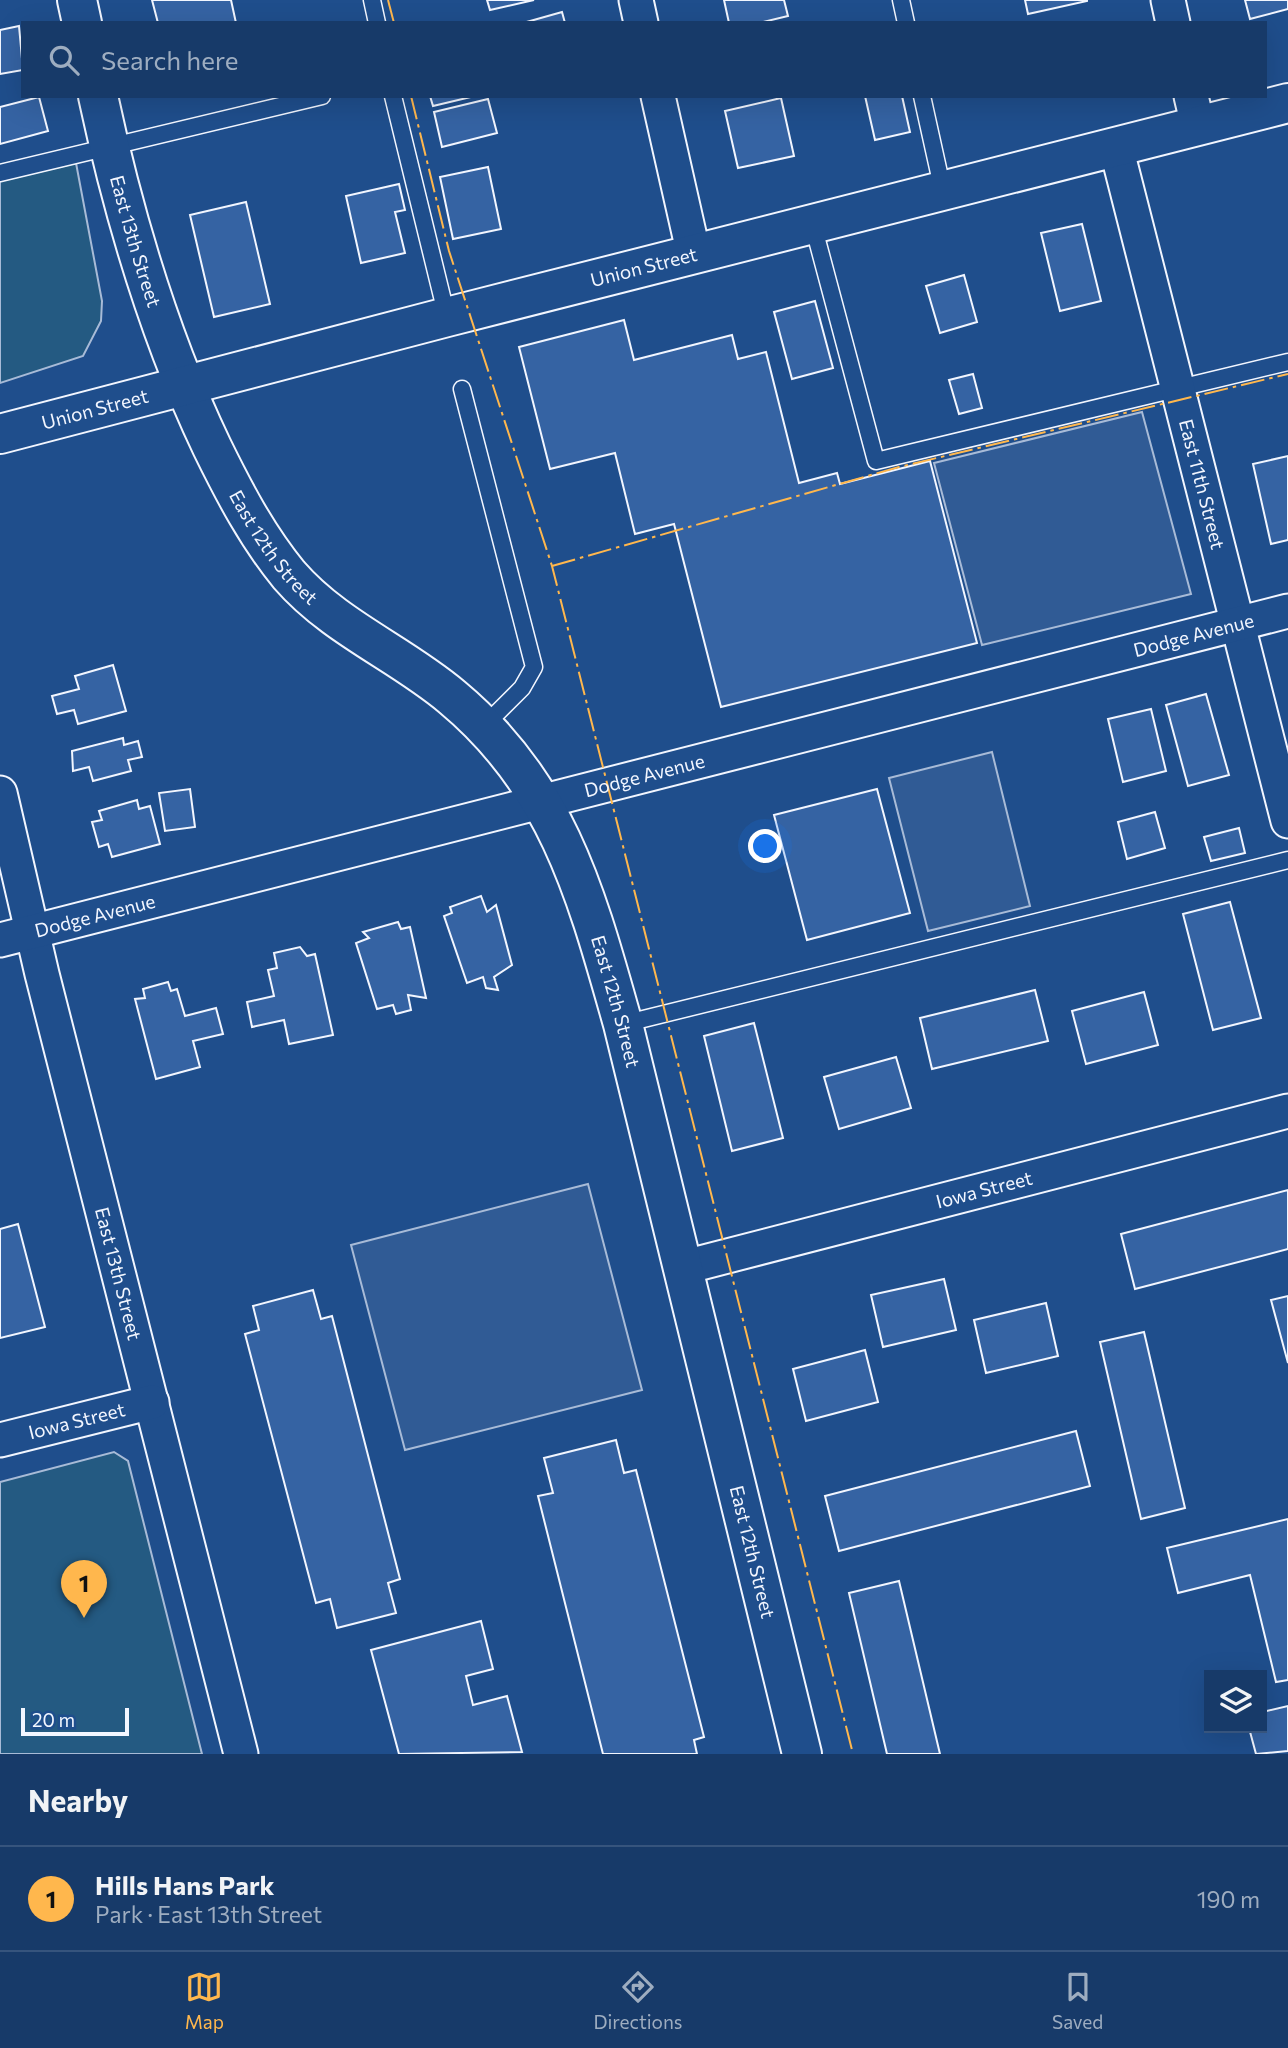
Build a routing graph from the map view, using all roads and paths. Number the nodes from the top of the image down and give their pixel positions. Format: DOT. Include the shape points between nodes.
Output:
graph roads {
  1 [pos="77,0"];
  2 [pos="372,0"];
  3 [pos="636,0"];
  4 [pos="901,0"];
  5 [pos="1168,0"];
  6 [pos="82,21"];
  7 [pos="377,21"];
  8 [pos="641,21"];
  9 [pos="906,21"];
  10 [pos="1173,21"];
  11 [pos="98,98"];
  12 [pos="314,98"];
  13 [pos="393,98"];
  14 [pos="658,98"];
  15 [pos="922,98"];
  16 [pos="1288,103"];
  17 [pos="1194,111"];
  18 [pos="1115,147"];
  19 [pos="109,148"];
  20 [pos="0,173"];
  21 [pos="943,191"];
  22 [pos="813,225"];
  23 [pos="694,255"];
  24 [pos="447,317"];
  25 [pos="1288,362"];
  26 [pos="183,386"];
  27 [pos="462,389"];
  28 [pos="1177,391"];
  29 [pos="0,434"];
  30 [pos="1288,611"];
  31 [pos="1236,625"];
  32 [pos="484,726"];
  33 [pos="0,793"];
  34 [pos="542,802"];
  35 [pos="1288,821"];
  36 [pos="1288,860"];
  37 [pos="33,932"];
  38 [pos="0,940"];
  39 [pos="623,1024"];
  40 [pos="1288,1111"];
  41 [pos="681,1268"];
  42 [pos="152,1402"];
  43 [pos="0,1440"];
  44 [pos="241,1754"];
  45 [pos="802,1754"];
  1 -- 6 [label="street"];
  2 -- 7 [label="lane"];
  3 -- 8 [label="street"];
  4 -- 9 [label="lane"];
  5 -- 10 [label="street"];
  11 -- 19 [label="street, East 13th Street"];
  12 -- 19 [label="lane"];
  13 -- 24 [label="lane"];
  14 -- 23 [label="street"];
  15 -- 21 [label="lane"];
  16 -- 17 [label="street, Union Street"];
  17 -- 18 [label="street, Union Street"];
  18 -- 21 [label="street, Union Street"];
  18 -- 28 [label="street, East 11th Street"];
  19 -- 20 [label="lane"];
  19 -- 26 [label="street, East 13th Street" via="131,232"];
  21 -- 22 [label="street, Union Street"];
  22 -- 23 [label="street, Union Street"];
  22 -- 28 [label="lane" via="876,461"];
  23 -- 24 [label="street, Union Street"];
  24 -- 26 [label="street, Union Street"];
  25 -- 28 [label="lane"];
  26 -- 29 [label="street, Union Street"];
  26 -- 32 [label="street, East 12th Street" via="227,479 261,538 290,575 313,600 451,695"];
  27 -- 32 [label="lane" via="534,667 522,688"];
  28 -- 31 [label="street, East 11th Street"];
  30 -- 31 [label="street, Dodge Avenue"];
  31 -- 34 [label="street, Dodge Avenue"];
  31 -- 35 [label="street, East 11th Street"];
  32 -- 34 [label="street, East 12th Street"];
  33 -- 37 [label="street, East 13th Street"];
  34 -- 37 [label="street, Dodge Avenue"];
  34 -- 39 [label="street, East 12th Street" via="566,845 590,905"];
  36 -- 39 [label="lane"];
  37 -- 38 [label="street, Dodge Avenue"];
  37 -- 42 [label="street, East 13th Street"];
  39 -- 41 [label="street, East 12th Street"];
  40 -- 41 [label="street, Iowa Street"];
  41 -- 45 [label="street, East 12th Street"];
  42 -- 43 [label="street, Iowa Street"];
  42 -- 44 [label="street, East 13th Street"];
}
